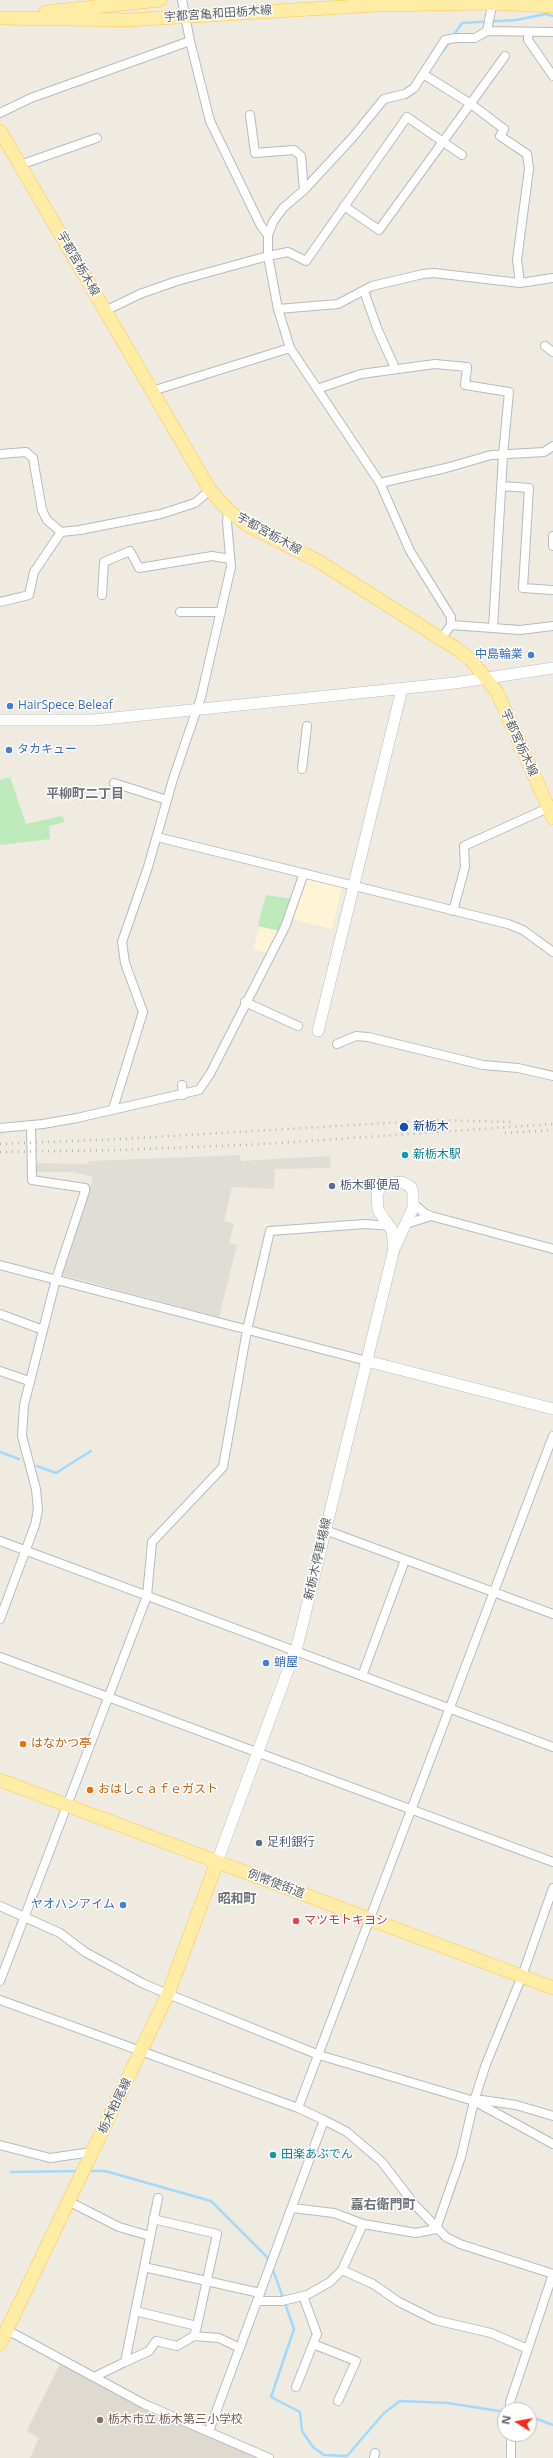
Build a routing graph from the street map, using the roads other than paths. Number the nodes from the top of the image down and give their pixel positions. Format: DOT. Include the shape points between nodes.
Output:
graph roads {
  1 [pos="160,0"];
  2 [pos="182,0"];
  3 [pos="493,2"];
  4 [pos="307,4"];
  5 [pos="553,6"];
  6 [pos="1,17"];
  7 [pos="185,17"];
  8 [pos="487,31"];
  9 [pos="528,32"];
  10 [pos="553,32"];
  11 [pos="190,41"];
  12 [pos="505,56"];
  13 [pos="424,74"];
  14 [pos="553,76"];
  15 [pos="471,104"];
  16 [pos="0,113"];
  17 [pos="250,115"];
  18 [pos="0,131"];
  19 [pos="97,138"];
  20 [pos="444,142"];
  21 [pos="462,155"];
  22 [pos="20,165"];
  23 [pos="304,190"];
  24 [pos="344,206"];
  25 [pos="268,236"];
  26 [pos="268,256"];
  27 [pos="553,278"];
  28 [pos="520,283"];
  29 [pos="364,291"];
  30 [pos="278,309"];
  31 [pos="105,311"];
  32 [pos="545,346"];
  33 [pos="290,348"];
  34 [pos="553,352"];
  35 [pos="395,368"];
  36 [pos="317,389"];
  37 [pos="152,391"];
  38 [pos="553,446"];
  39 [pos="0,454"];
  40 [pos="503,455"];
  41 [pos="380,483"];
  42 [pos="501,486"];
  43 [pos="210,490"];
  44 [pos="228,510"];
  45 [pos="61,532"];
  46 [pos="553,536"];
  47 [pos="553,546"];
  48 [pos="230,559"];
  49 [pos="553,590"];
  50 [pos="102,594"];
  51 [pos="0,602"];
  52 [pos="180,612"];
  53 [pos="221,612"];
  54 [pos="451,625"];
  55 [pos="553,626"];
  56 [pos="493,628"];
  57 [pos="441,639"];
  58 [pos="553,668"];
  59 [pos="486,679"];
  60 [pos="402,689"];
  61 [pos="198,709"];
  62 [pos="0,720"];
  63 [pos="306,726"];
  64 [pos="302,770"];
  65 [pos="114,783"];
  66 [pos="167,800"];
  67 [pos="551,813"];
  68 [pos="157,837"];
  69 [pos="304,873"];
  70 [pos="354,886"];
  71 [pos="453,910"];
  72 [pos="553,952"];
  73 [pos="245,1002"];
  74 [pos="298,1026"];
  75 [pos="318,1031"];
  76 [pos="337,1044"];
  77 [pos="553,1076"];
  78 [pos="182,1085"];
  79 [pos="183,1095"];
  80 [pos="113,1109"];
  81 [pos="31,1125"];
  82 [pos="0,1128"];
  83 [pos="414,1203"];
  84 [pos="378,1210"];
  85 [pos="431,1216"];
  86 [pos="365,1224"];
  87 [pos="406,1224"];
  88 [pos="390,1226"];
  89 [pos="553,1248"];
  90 [pos="394,1249"];
  91 [pos="0,1265"];
  92 [pos="56,1280"];
  93 [pos="0,1314"];
  94 [pos="42,1330"];
  95 [pos="247,1330"];
  96 [pos="367,1361"];
  97 [pos="0,1370"];
  98 [pos="29,1381"];
  99 [pos="553,1409"];
  100 [pos="553,1436"];
  101 [pos="325,1530"];
  102 [pos="0,1541"];
  103 [pos="26,1551"];
  104 [pos="405,1560"];
  105 [pos="495,1593"];
  106 [pos="147,1596"];
  107 [pos="553,1614"];
  108 [pos="0,1619"];
  109 [pos="295,1652"];
  110 [pos="0,1657"];
  111 [pos="362,1676"];
  112 [pos="108,1698"];
  113 [pos="450,1710"];
  114 [pos="553,1747"];
  115 [pos="258,1754"];
  116 [pos="0,1780"];
  117 [pos="67,1806"];
  118 [pos="412,1810"];
  119 [pos="218,1862"];
  120 [pos="553,1862"];
  121 [pos="553,1888"];
  122 [pos="0,1906"];
  123 [pos="25,1917"];
  124 [pos="370,1919"];
  125 [pos="522,1976"];
  126 [pos="0,1981"];
  127 [pos="553,1988"];
  128 [pos="168,1994"];
  129 [pos="0,2000"];
  130 [pos="142,2051"];
  131 [pos="319,2054"];
  132 [pos="474,2101"];
  133 [pos="298,2108"];
  134 [pos="553,2116"];
  135 [pos="324,2120"];
  136 [pos="553,2144"];
  137 [pos="0,2145"];
  138 [pos="92,2152"];
  139 [pos="158,2198"];
  140 [pos="68,2201"];
  141 [pos="292,2208"];
  142 [pos="153,2219"];
  143 [pos="364,2224"];
  144 [pos="436,2229"];
  145 [pos="150,2236"];
  146 [pos="144,2267"];
  147 [pos="342,2270"];
  148 [pos="553,2274"];
  149 [pos="206,2281"];
  150 [pos="260,2292"];
  151 [pos="302,2296"];
  152 [pos="257,2301"];
  153 [pos="135,2311"];
  154 [pos="197,2326"];
  155 [pos="194,2336"];
  156 [pos="2,2338"];
  157 [pos="313,2344"];
  158 [pos="240,2348"];
  159 [pos="528,2349"];
  160 [pos="126,2362"];
  161 [pos="94,2377"];
  162 [pos="296,2387"];
  163 [pos="338,2401"];
  164 [pos="510,2402"];
  165 [pos="209,2432"];
  166 [pos="511,2442"];
  167 [pos="269,2458"];
  168 [pos="511,2458"];
  1 -- 6 [label="main road, 宇都宮亀和田栃木線"];
  2 -- 7 [label="street"];
  3 -- 4 [label="main road, 宇都宮亀和田栃木線"];
  3 -- 5 [label="main road, 宇都宮亀和田栃木線"];
  3 -- 8 [label="street"];
  4 -- 7 [label="main road, 宇都宮亀和田栃木線"];
  6 -- 7 [label="main road, 宇都宮亀和田栃木線" via="128,20"];
  7 -- 11 [label="street"];
  8 -- 9 [label="street"];
  8 -- 13 [label="street" via="475,38 445,40"];
  9 -- 10 [label="street"];
  9 -- 14 [label="street" via="528,40"];
  11 -- 16 [label="street" via="31,98"];
  11 -- 25 [label="street" via="210,121"];
  12 -- 15 [label="street"];
  13 -- 15 [label="street"];
  13 -- 23 [label="street" via="414,88 405,94 384,99"];
  15 -- 20 [label="street"];
  15 -- 28 [label="street" via="504,129 500,136 526,154 530,169 516,260"];
  17 -- 23 [label="street" via="255,153 294,150 301,156"];
  18 -- 22 [label="main road, 宇都宮栃木線"];
  19 -- 22 [label="street"];
  20 -- 21 [label="street"];
  20 -- 24 [label="street" via="379,230"];
  20 -- 24 [label="street" via="407,117"];
  22 -- 31 [label="main road, 宇都宮栃木線"];
  23 -- 25 [label="street" via="283,208 273,222"];
  24 -- 26 [label="street" via="306,260 288,252"];
  25 -- 26 [label="street"];
  26 -- 30 [label="street"];
  26 -- 31 [label="street" via="182,279 140,294"];
  27 -- 28 [label="street"];
  28 -- 29 [label="street" via="434,273 399,279"];
  29 -- 30 [label="street" via="338,304"];
  29 -- 35 [label="street"];
  30 -- 33 [label="street"];
  31 -- 37 [label="main road, 宇都宮栃木線"];
  32 -- 34 [label="street"];
  33 -- 36 [label="street"];
  33 -- 37 [label="street"];
  35 -- 36 [label="street" via="361,374"];
  35 -- 40 [label="street" via="435,364 467,368 465,385 509,392"];
  36 -- 41 [label="street"];
  37 -- 43 [label="main road, 宇都宮栃木線"];
  38 -- 40 [label="street" via="538,453"];
  39 -- 45 [label="street" via="26,452 33,458 42,510 47,520"];
  40 -- 41 [label="street" via="491,455"];
  40 -- 42 [label="street"];
  41 -- 54 [label="street" via="410,551 451,617"];
  42 -- 49 [label="street" via="529,488 523,588"];
  42 -- 56 [label="street"];
  43 -- 44 [label="main road, 宇都宮栃木線"];
  43 -- 45 [label="street" via="195,503 161,514"];
  44 -- 48 [label="street"];
  44 -- 57 [label="main road, 宇都宮栃木線" via="247,525 318,561"];
  45 -- 51 [label="street" via="34,572 29,595"];
  46 -- 47 [label="street"];
  48 -- 50 [label="street" via="212,556 139,568 130,551 104,562"];
  48 -- 53 [label="street" via="231,567"];
  52 -- 53 [label="street"];
  53 -- 61 [label="street"];
  54 -- 56 [label="street"];
  54 -- 57 [label="street"];
  55 -- 56 [label="street" via="520,630"];
  57 -- 59 [label="main road, 宇都宮栃木線" via="470,659"];
  58 -- 59 [label="street"];
  59 -- 60 [label="street"];
  59 -- 67 [label="main road, 宇都宮栃木線" via="497,692"];
  60 -- 61 [label="street"];
  60 -- 70 [label="street"];
  61 -- 62 [label="street" via="94,720"];
  61 -- 66 [label="street"];
  63 -- 64 [label="street"];
  65 -- 66 [label="street"];
  66 -- 68 [label="street"];
  67 -- 71 [label="street" via="464,846 465,867"];
  68 -- 69 [label="street"];
  68 -- 80 [label="street" via="122,942 125,963 143,1012"];
  69 -- 70 [label="street"];
  69 -- 73 [label="street" via="285,927"];
  70 -- 71 [label="street"];
  70 -- 75 [label="street"];
  71 -- 72 [label="street" via="523,930"];
  73 -- 74 [label="street"];
  73 -- 79 [label="street" via="203,1086 195,1092"];
  76 -- 77 [label="street" via="352,1037 368,1037 483,1066 518,1068"];
  78 -- 79 [label="street"];
  79 -- 80 [label="street"];
  80 -- 81 [label="street"];
  81 -- 82 [label="street"];
  81 -- 92 [label="street" via="32,1180 85,1188"];
  83 -- 84 [label="street" via="413,1192 407,1183 386,1182 378,1187"];
  83 -- 85 [label="street"];
  83 -- 87 [label="street"];
  84 -- 86 [label="street" via="372,1221"];
  84 -- 88 [label="street"];
  85 -- 87 [label="street"];
  85 -- 89 [label="street"];
  86 -- 88 [label="street"];
  86 -- 95 [label="street" via="270,1231"];
  87 -- 90 [label="street"];
  88 -- 90 [label="street"];
  90 -- 96 [label="street, 新栃木停車場線"];
  91 -- 92 [label="street"];
  92 -- 94 [label="street"];
  92 -- 95 [label="street"];
  93 -- 94 [label="street"];
  94 -- 98 [label="street"];
  95 -- 96 [label="street"];
  95 -- 106 [label="street" via="223,1467 166,1524 152,1542"];
  96 -- 99 [label="street"];
  96 -- 101 [label="street, 新栃木停車場線"];
  97 -- 98 [label="street"];
  98 -- 103 [label="street" via="22,1417 22,1436 38,1504 35,1525"];
  100 -- 105 [label="street"];
  101 -- 104 [label="street"];
  101 -- 109 [label="street, 新栃木停車場線"];
  102 -- 103 [label="street"];
  103 -- 106 [label="street"];
  103 -- 108 [label="street"];
  104 -- 105 [label="street"];
  104 -- 111 [label="street"];
  105 -- 107 [label="street"];
  105 -- 113 [label="street"];
  106 -- 109 [label="street"];
  106 -- 112 [label="street"];
  109 -- 111 [label="street"];
  109 -- 115 [label="street, 新栃木停車場線"];
  110 -- 112 [label="street"];
  111 -- 113 [label="street"];
  112 -- 115 [label="street"];
  112 -- 117 [label="street"];
  113 -- 114 [label="street"];
  113 -- 118 [label="street"];
  115 -- 118 [label="street"];
  115 -- 119 [label="street, 新栃木停車場線"];
  116 -- 117 [label="main road, 例幣使街道"];
  117 -- 119 [label="main road, 例幣使街道"];
  117 -- 123 [label="street"];
  118 -- 120 [label="street"];
  118 -- 124 [label="street"];
  119 -- 124 [label="main road, 例幣使街道"];
  119 -- 128 [label="main road, 栃木粕尾線"];
  121 -- 125 [label="street"];
  122 -- 123 [label="street"];
  123 -- 126 [label="street"];
  123 -- 128 [label="street" via="60,1932 85,1952"];
  124 -- 125 [label="main road, 例幣使街道"];
  124 -- 131 [label="street"];
  125 -- 127 [label="main road, 例幣使街道"];
  125 -- 132 [label="street" via="486,2064"];
  128 -- 130 [label="main road, 栃木粕尾線"];
  128 -- 131 [label="street"];
  129 -- 130 [label="street"];
  130 -- 133 [label="street"];
  130 -- 138 [label="main road, 栃木粕尾線"];
  131 -- 132 [label="street"];
  131 -- 133 [label="street"];
  132 -- 134 [label="street" via="516,2105"];
  132 -- 136 [label="street"];
  132 -- 144 [label="street" via="461,2157"];
  133 -- 135 [label="street"];
  135 -- 141 [label="street"];
  135 -- 144 [label="street" via="347,2132 382,2162"];
  137 -- 138 [label="street" via="50,2158"];
  138 -- 140 [label="main road, 栃木粕尾線"];
  139 -- 142 [label="street"];
  140 -- 145 [label="street" via="119,2227"];
  140 -- 156 [label="main road, 栃木粕尾線"];
  141 -- 143 [label="street" via="334,2213"];
  141 -- 150 [label="street"];
  142 -- 145 [label="street"];
  142 -- 149 [label="street" via="217,2234"];
  143 -- 144 [label="street" via="416,2233"];
  143 -- 147 [label="street"];
  144 -- 148 [label="street" via="460,2244"];
  145 -- 146 [label="street"];
  146 -- 149 [label="street"];
  146 -- 153 [label="street"];
  147 -- 151 [label="street" via="330,2282"];
  147 -- 159 [label="street" via="373,2284 399,2302 435,2320 491,2333"];
  148 -- 159 [label="street"];
  149 -- 150 [label="street"];
  149 -- 154 [label="street"];
  150 -- 152 [label="street"];
  151 -- 152 [label="street" via="282,2301"];
  151 -- 157 [label="street" via="317,2334"];
  152 -- 158 [label="street"];
  153 -- 154 [label="street"];
  153 -- 160 [label="street"];
  154 -- 155 [label="street"];
  155 -- 158 [label="street" via="219,2338"];
  155 -- 160 [label="street" via="177,2346 156,2341 149,2351"];
  156 -- 161 [label="street"];
  157 -- 162 [label="street"];
  157 -- 163 [label="street" via="356,2361"];
  158 -- 165 [label="street"];
  159 -- 164 [label="street"];
  160 -- 161 [label="street"];
  161 -- 165 [label="street" via="144,2404"];
  165 -- 167 [label="street"];
  166 -- 168 [label="street"];
}
